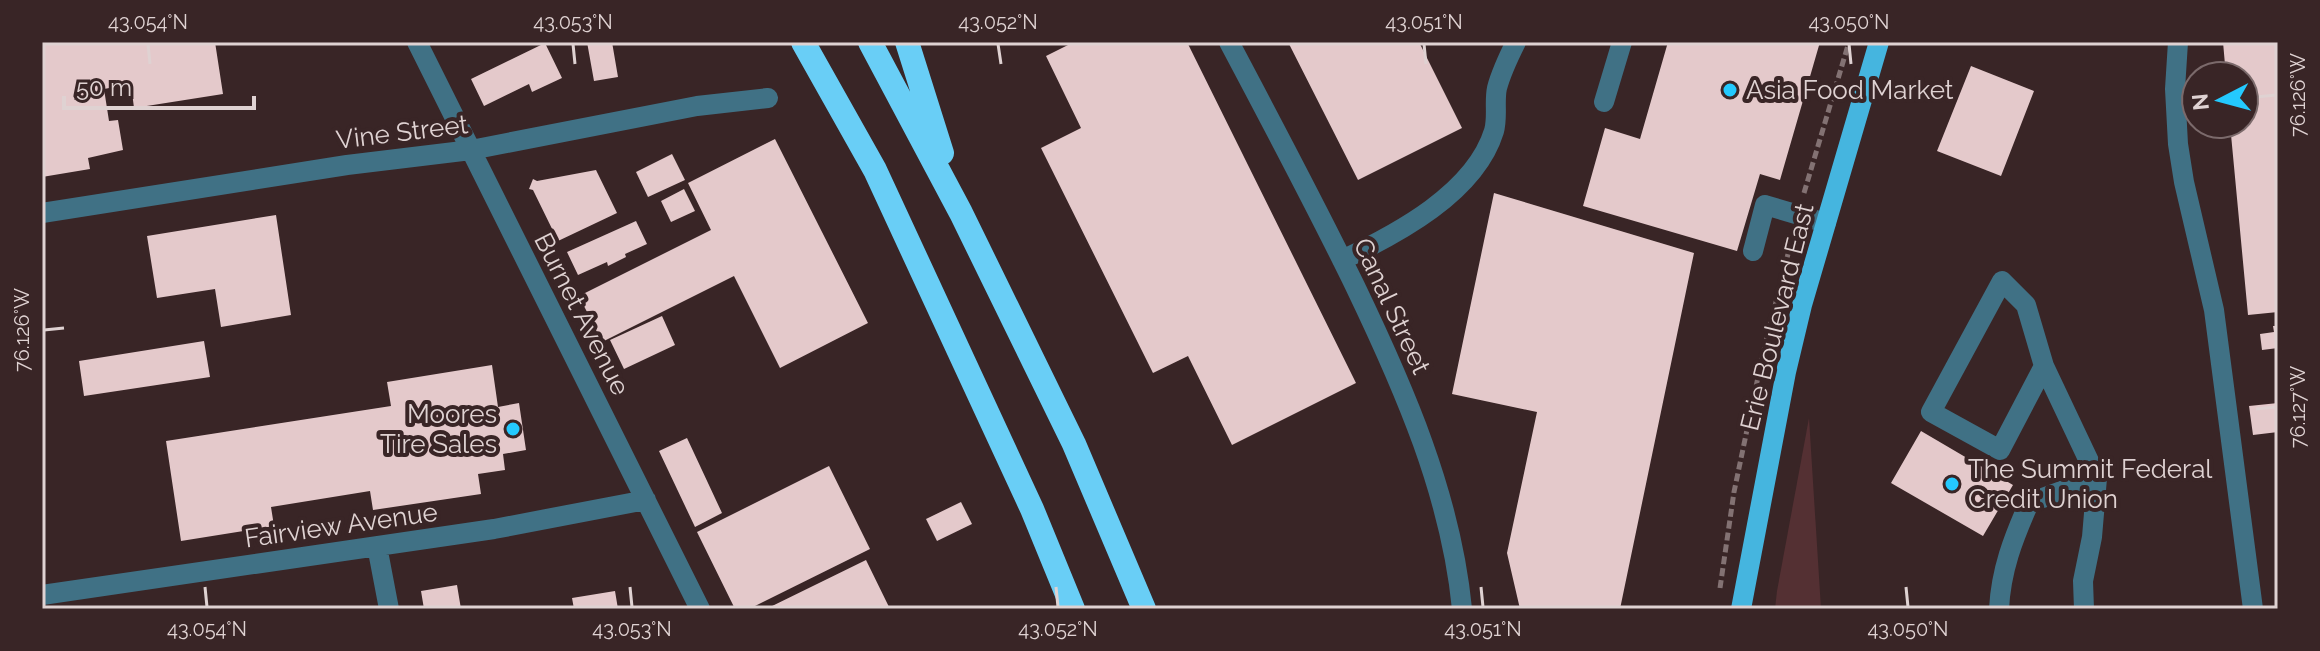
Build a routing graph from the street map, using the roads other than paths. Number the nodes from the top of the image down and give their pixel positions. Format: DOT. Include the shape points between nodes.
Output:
graph roads {
  1 [pos="417,42"];
  2 [pos="803,42"];
  3 [pos="870,42"];
  4 [pos="907,42"];
  5 [pos="1229,42"];
  6 [pos="1516,42"];
  7 [pos="1622,42"];
  8 [pos="1879,42"];
  9 [pos="2178,42"];
  10 [pos="768,98"];
  11 [pos="1604,102"];
  12 [pos="471,150"];
  13 [pos="42,213"];
  14 [pos="961,213"];
  15 [pos="1826,223"];
  16 [pos="1753,251"];
  17 [pos="1342,260"];
  18 [pos="2044,366"];
  19 [pos="2097,478"];
  20 [pos="646,500"];
  21 [pos="377,546"];
  22 [pos="42,595"];
  23 [pos="389,609"];
  24 [pos="700,609"];
  25 [pos="1073,609"];
  26 [pos="1144,609"];
  27 [pos="1462,609"];
  28 [pos="1741,609"];
  29 [pos="1999,609"];
  30 [pos="2084,609"];
  31 [pos="2253,609"];
  1 -- 12 [label="street, Burnet Avenue"];
  2 -- 25 [label="highway" via="875,170"];
  3 -- 14 [label="highway"];
  4 -- 14 [label="highway"];
  5 -- 17 [label="street, Canal Street"];
  6 -- 17 [label="street" via="1497,89 1495,127 1487,149 1451,195 1377,244"];
  7 -- 11 [label="street"];
  8 -- 15 [label="main road, Erie Boulevard East"];
  9 -- 31 [label="street" via="2178,144 2214,310"];
  10 -- 12 [label="street, Vine Street" via="697,106"];
  12 -- 13 [label="street, Vine Street"];
  12 -- 20 [label="street, Burnet Avenue"];
  14 -- 26 [label="highway" via="1074,444"];
  15 -- 16 [label="street" via="1765,205"];
  15 -- 28 [label="main road, Erie Boulevard East" via="1786,372"];
  17 -- 27 [label="street, Canal Street" via="1397,374 1425,447 1459,574"];
  18 -- 18 [label="street" via="2026,305 2002,281 1931,412 2000,450"];
  18 -- 19 [label="street"];
  19 -- 29 [label="street" via="2029,503 2008,551"];
  19 -- 30 [label="street"];
  20 -- 21 [label="street, Fairview Avenue"];
  20 -- 24 [label="street, Burnet Avenue"];
  21 -- 22 [label="street, Fairview Avenue"];
  21 -- 23 [label="street"];
}
